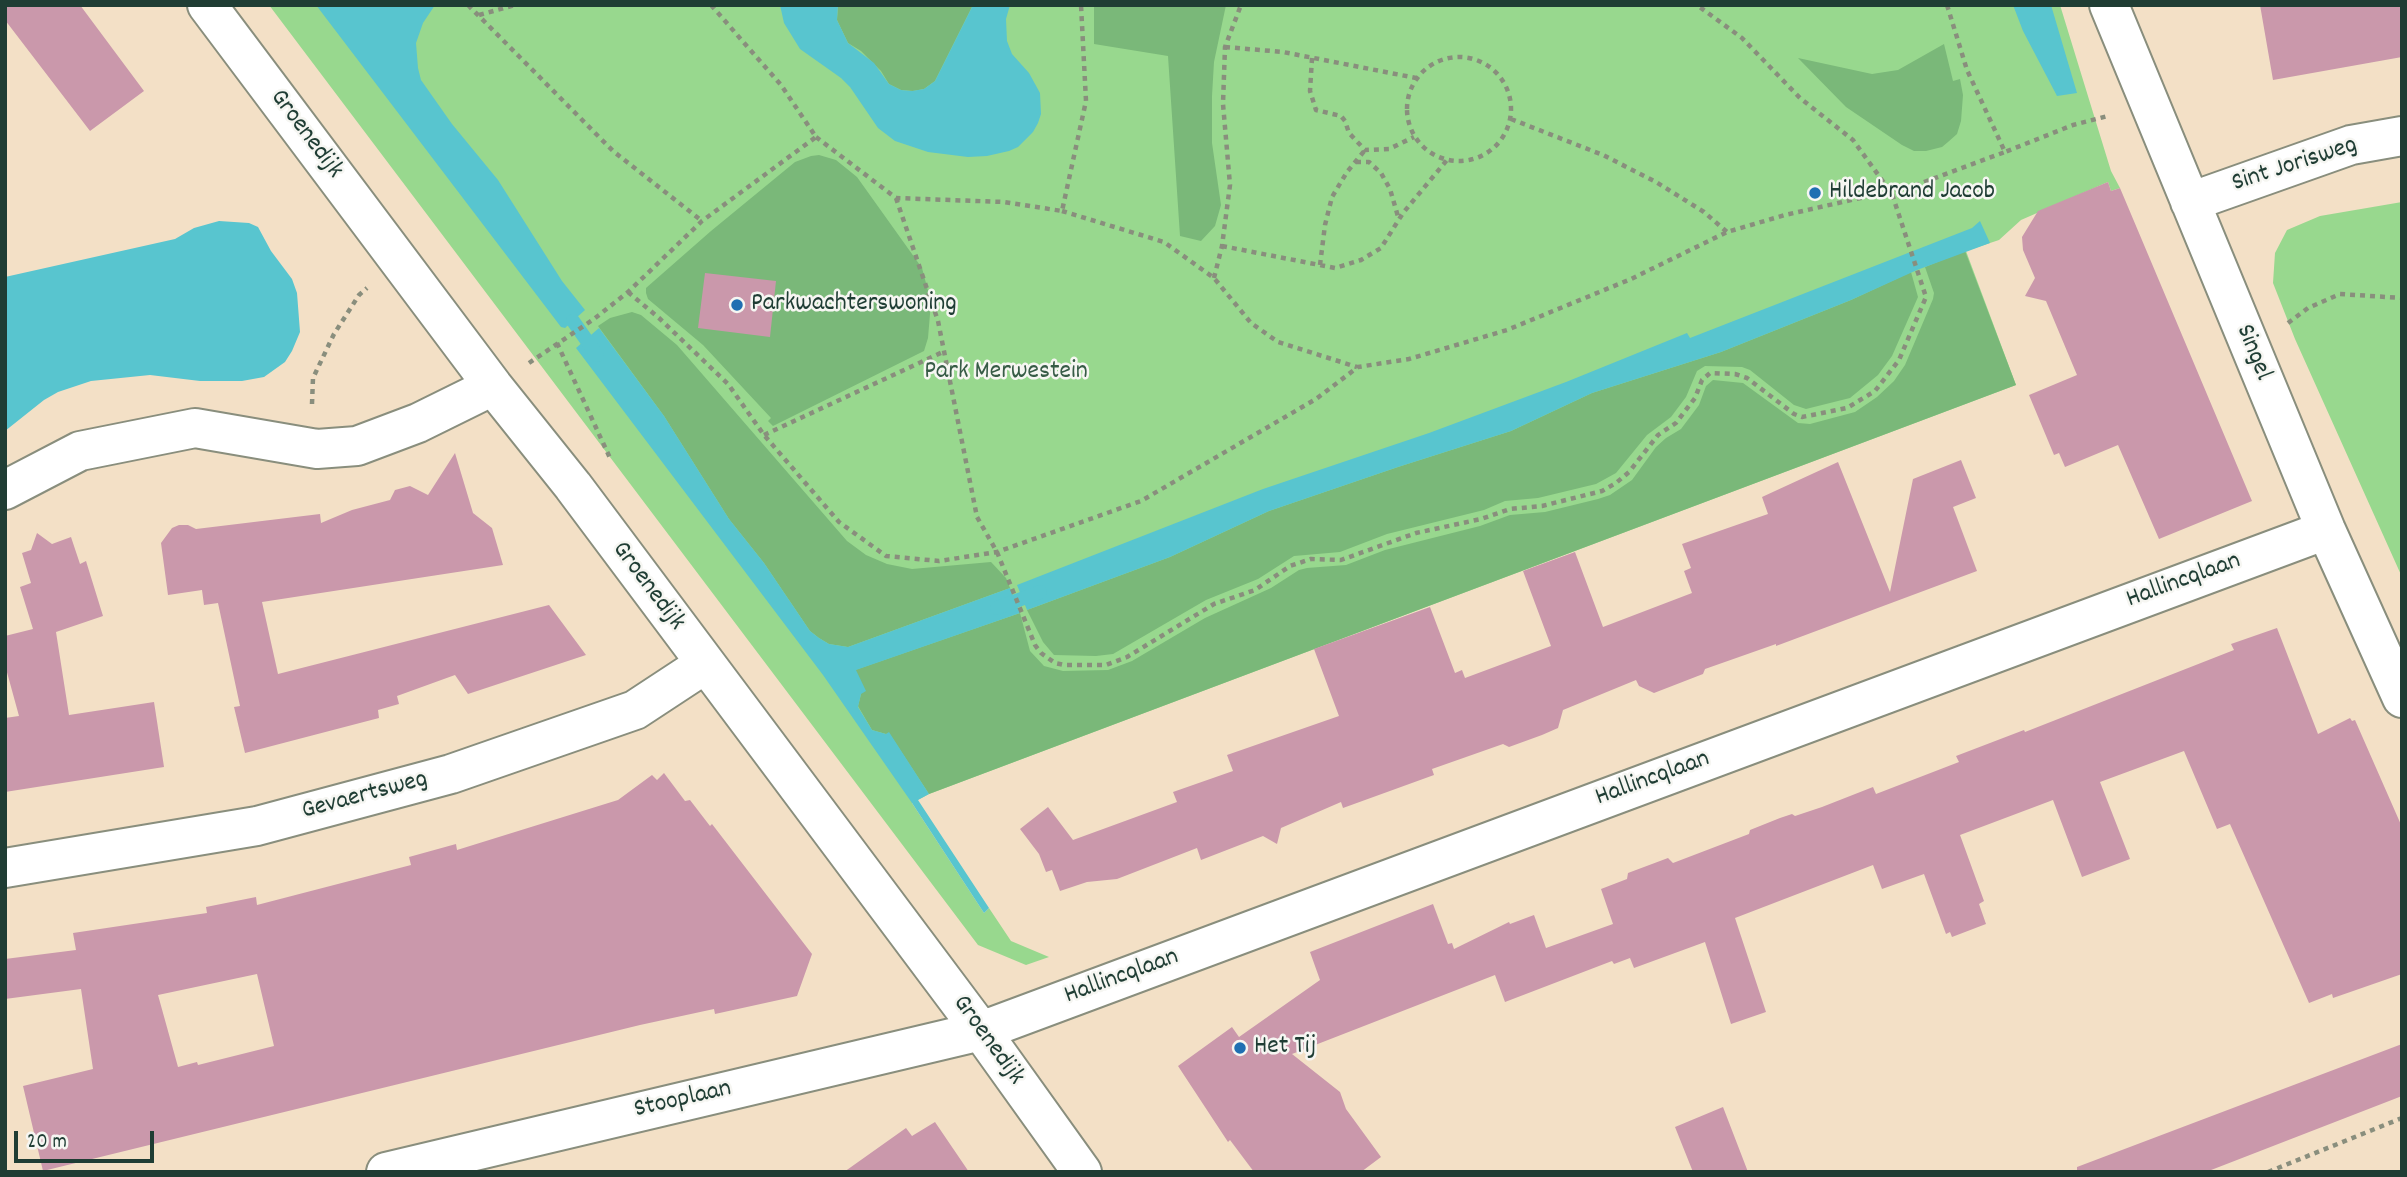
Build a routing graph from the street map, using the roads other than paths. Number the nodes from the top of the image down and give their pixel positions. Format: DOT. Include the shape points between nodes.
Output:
graph roads {
  1 [pos="207,5"];
  2 [pos="2109,5"];
  3 [pos="2402,136"];
  4 [pos="2190,202"];
  5 [pos="493,386"];
  6 [pos="5,490"];
  7 [pos="2326,530"];
  8 [pos="705,664"];
  9 [pos="2402,698"];
  10 [pos="5,868"];
  11 [pos="981,1031"];
  12 [pos="386,1172"];
  13 [pos="1082,1172"];
  1 -- 5 [label="street, Groenedijk"];
  2 -- 4 [label="street, Singel"];
  3 -- 4 [label="street, Sint Jorisweg" via="2351,145"];
  4 -- 7 [label="street, Singel"];
  5 -- 6 [label="street" via="418,423 357,446 317,449 195,428 80,452"];
  5 -- 8 [label="street, Groenedijk"];
  7 -- 9 [label="street, Singel"];
  7 -- 11 [label="street, Hallincqlaan"];
  8 -- 10 [label="street, Gevaertsweg" via="635,710 451,774 257,826"];
  8 -- 11 [label="street, Groenedijk"];
  11 -- 12 [label="street, Stooplaan"];
  11 -- 13 [label="street, Groenedijk"];
}
